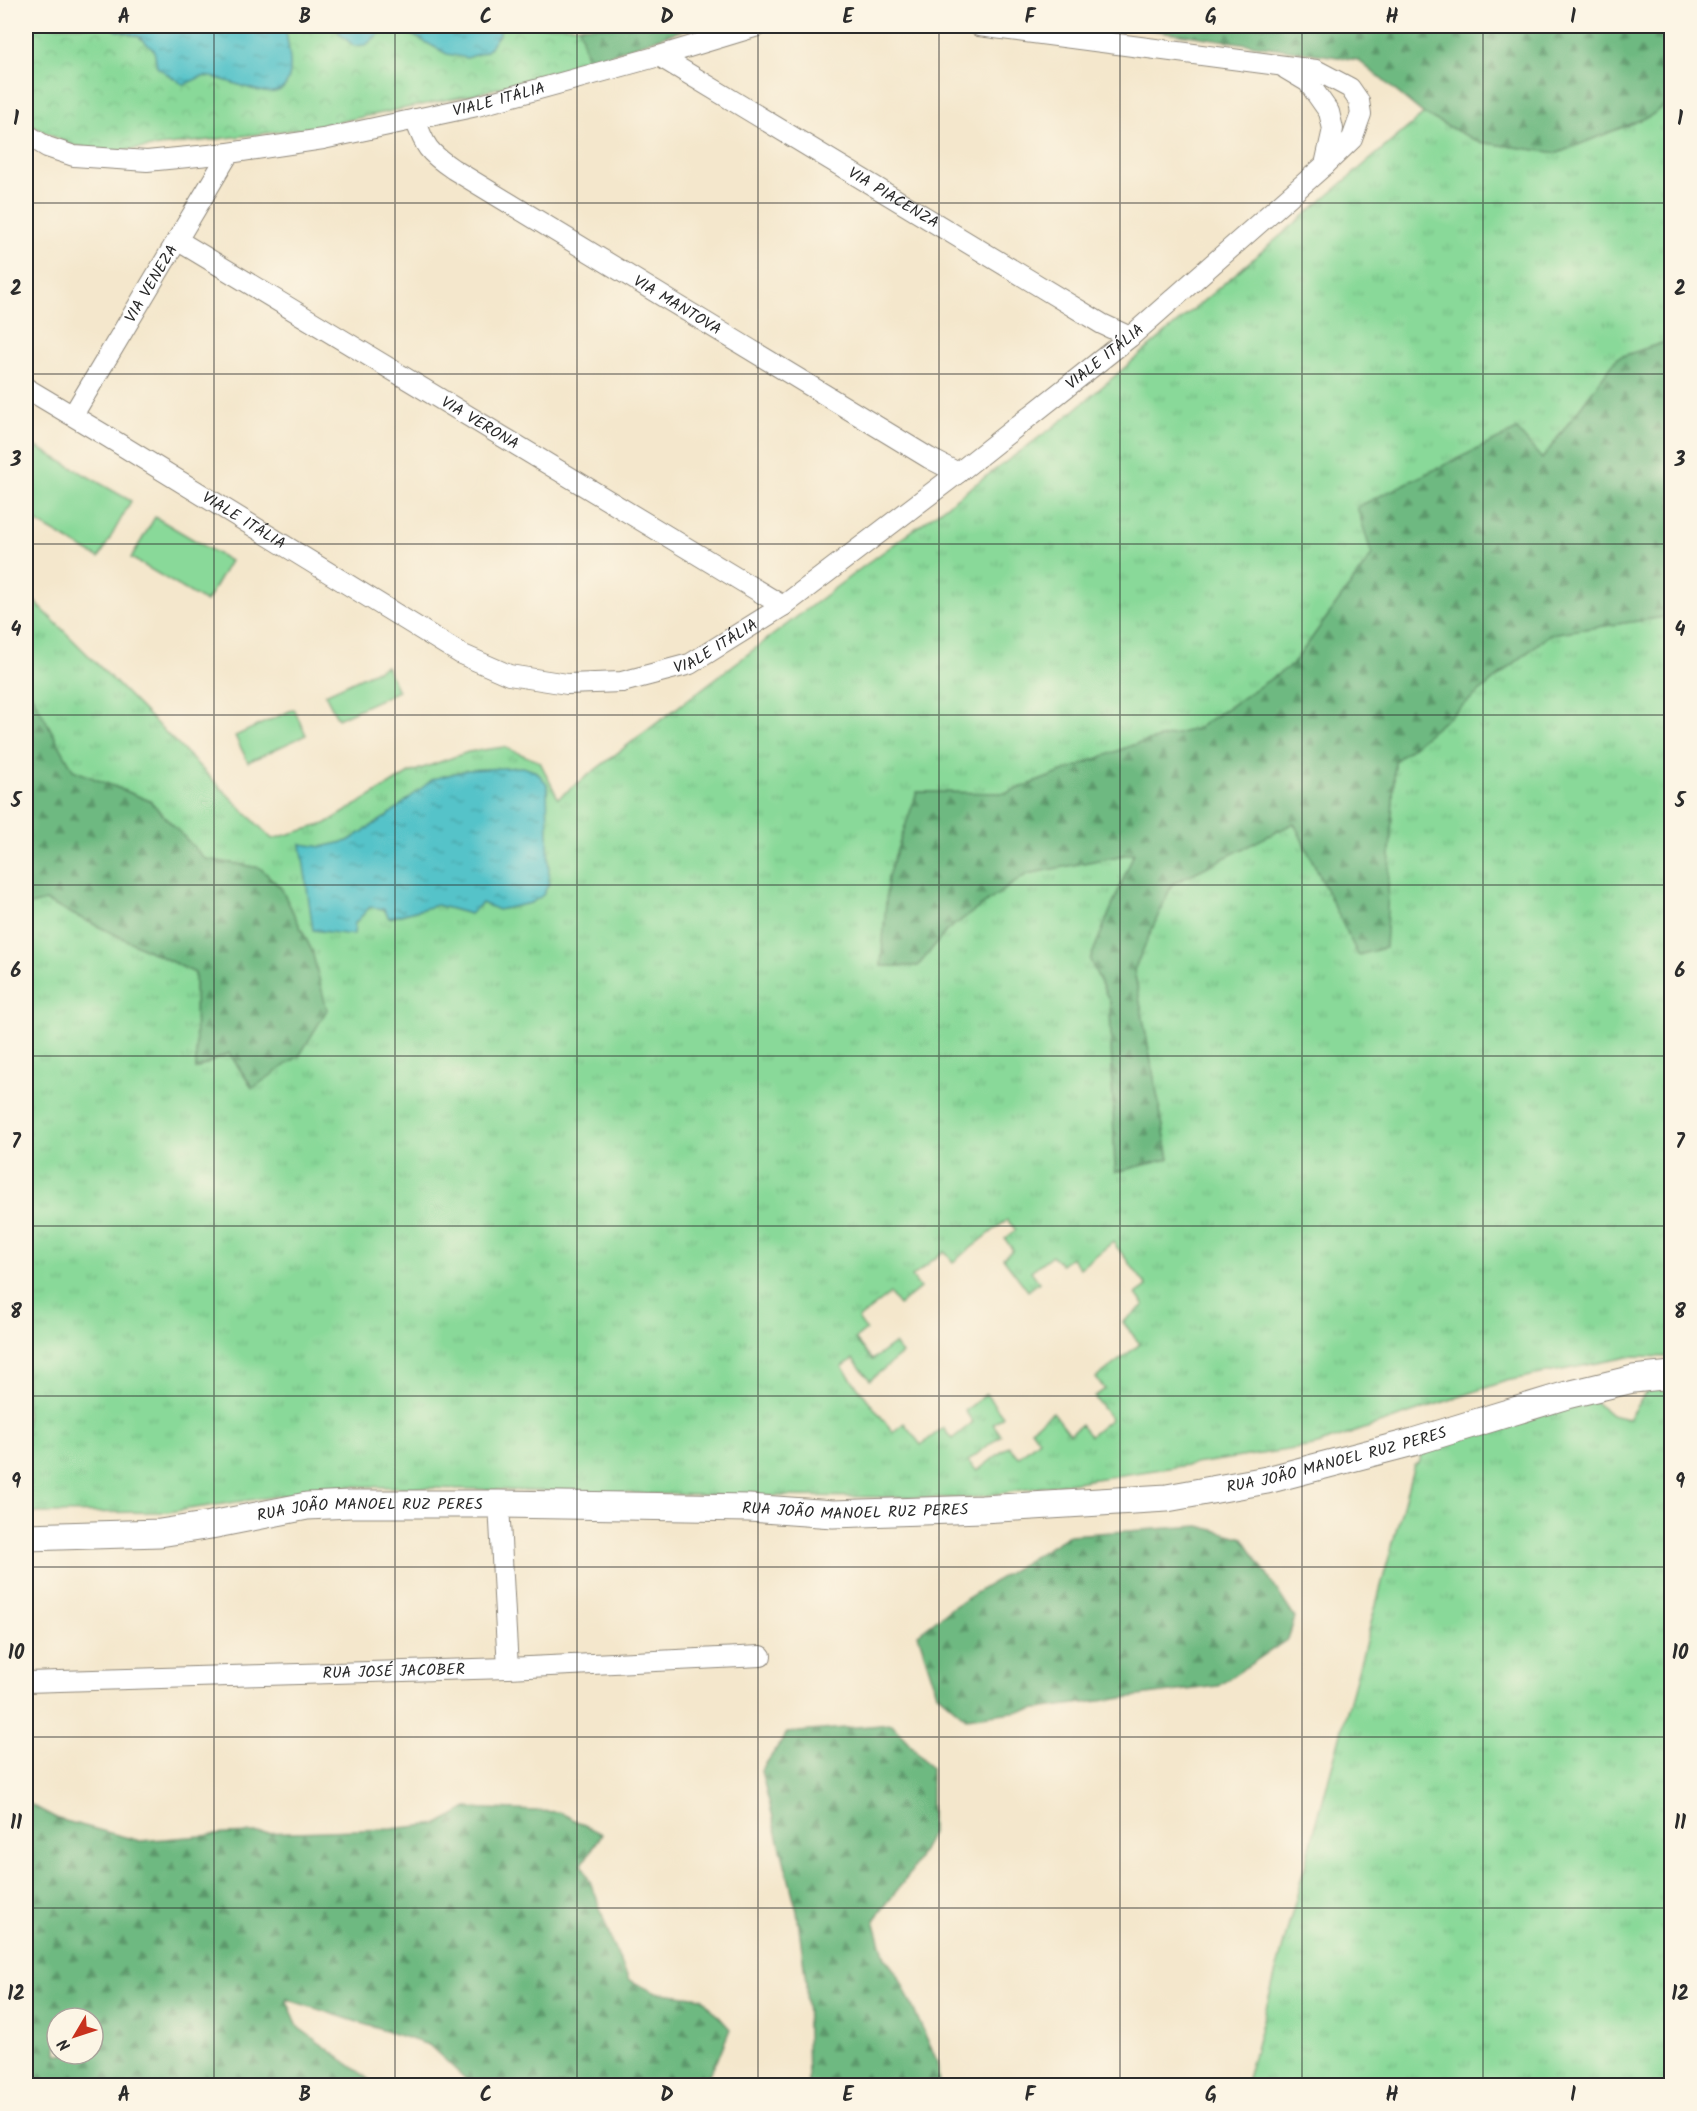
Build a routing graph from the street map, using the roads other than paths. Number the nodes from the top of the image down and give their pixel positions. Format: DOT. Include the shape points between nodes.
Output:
graph roads {
  1 [pos="758,26"];
  2 [pos="979,26"];
  3 [pos="659,56"];
  4 [pos="1282,67"];
  5 [pos="415,120"];
  6 [pos="26,134"];
  7 [pos="229,153"];
  8 [pos="1325,165"];
  9 [pos="177,240"];
  10 [pos="1130,337"];
  11 [pos="26,388"];
  12 [pos="73,416"];
  13 [pos="958,473"];
  14 [pos="783,606"];
  15 [pos="1671,1375"];
  16 [pos="499,1504"];
  17 [pos="26,1537"];
  18 [pos="761,1656"];
  19 [pos="508,1668"];
  20 [pos="26,1682"];
  1 -- 3 [label="street, VIALE ITÁLIA"];
  2 -- 4 [label="street, VIALE ITÁLIA"];
  3 -- 5 [label="street, VIALE ITÁLIA"];
  3 -- 10 [label="street, VIA PIACENZA" via="1102,324"];
  4 -- 8 [label="street, VIALE ITÁLIA" via="1308,82 1329,111 1333,129"];
  4 -- 8 [label="street, VIALE ITÁLIA" via="1316,70 1350,88 1359,101 1361,114 1352,139"];
  5 -- 7 [label="street, VIALE ITÁLIA" via="323,140"];
  5 -- 13 [label="street, VIA MANTOVA" via="423,144 453,169"];
  6 -- 7 [label="street, VIALE ITÁLIA" via="47,147 74,156 147,160"];
  7 -- 9 [label="street, VIA VENEZA"];
  8 -- 10 [label="street, VIALE ITÁLIA"];
  9 -- 12 [label="street, VIA VENEZA"];
  9 -- 14 [label="street, VIA VERONA"];
  10 -- 13 [label="street, VIALE ITÁLIA"];
  11 -- 12 [label="street, VIALE ITÁLIA"];
  12 -- 14 [label="street, VIALE ITÁLIA" via="461,654 509,675 567,684 622,682 690,664"];
  13 -- 14 [label="street, VIALE ITÁLIA"];
  15 -- 16 [label="street, RUA JOÃO MANOEL RUZ PERES" via="1633,1379 1567,1395 1413,1442 1267,1480 1167,1498 833,1514 749,1508"];
  16 -- 17 [label="street, RUA JOÃO MANOEL RUZ PERES" via="307,1506 160,1533"];
  16 -- 19 [label="street"];
  18 -- 19 [label="street, RUA JOSÉ JACOBER"];
  19 -- 20 [label="street, RUA JOSÉ JACOBER"];
}
